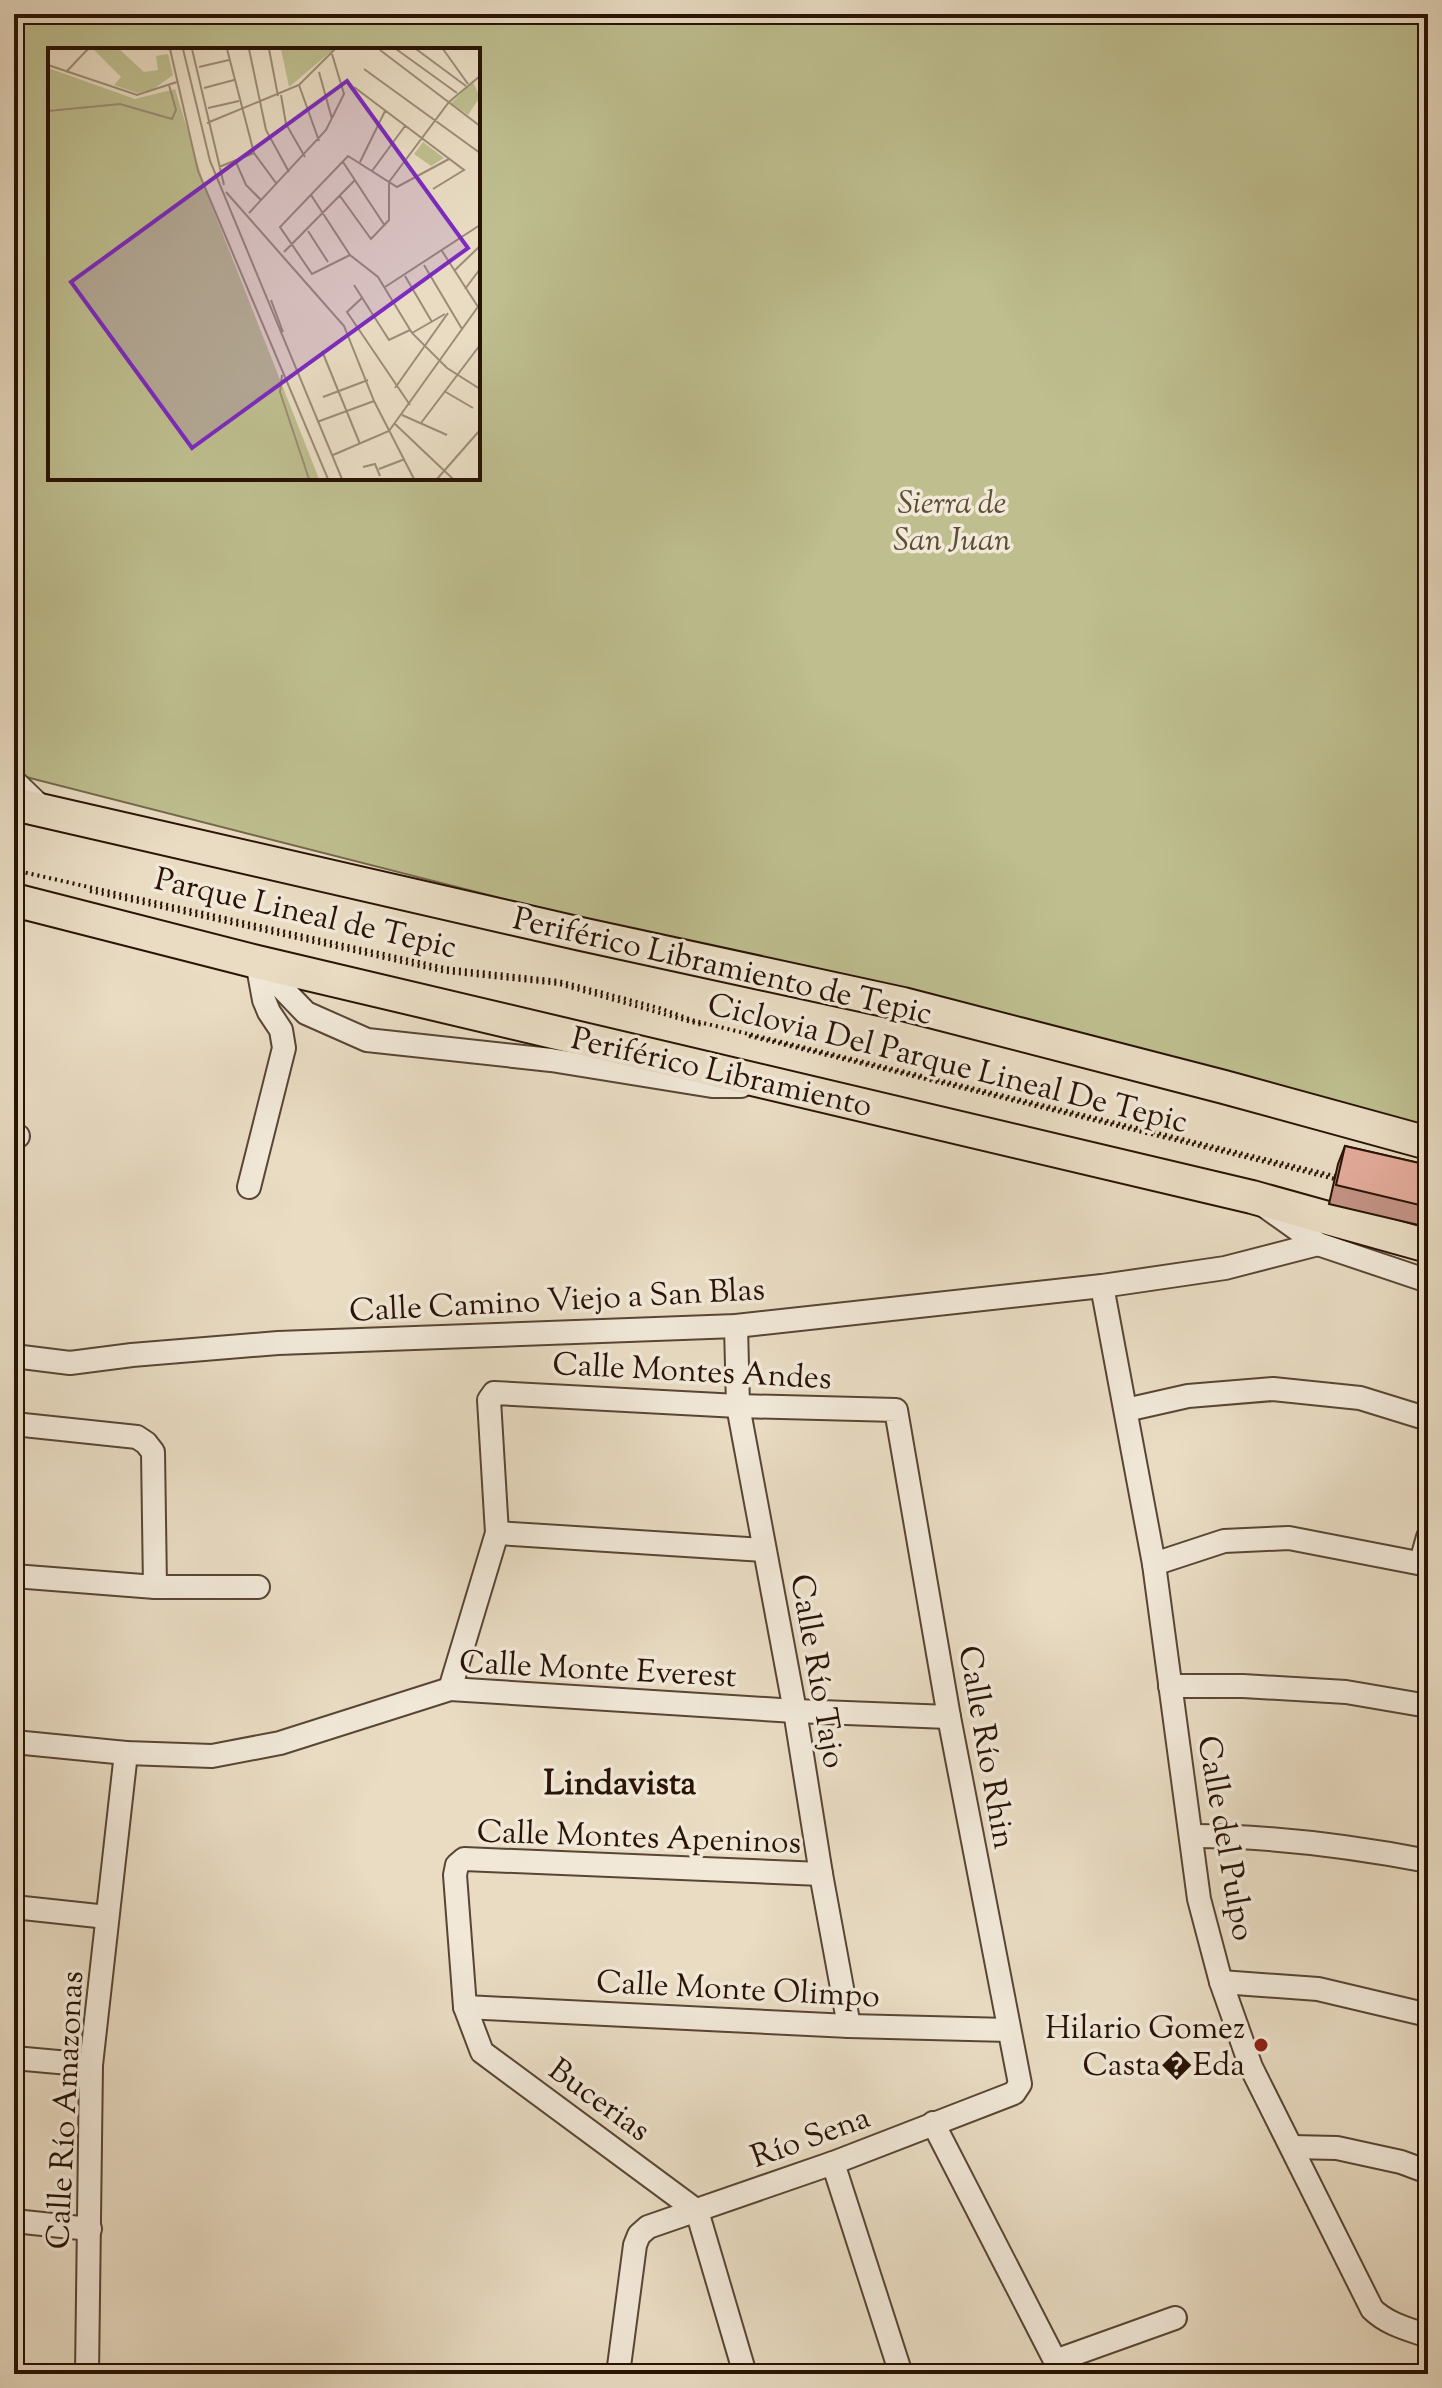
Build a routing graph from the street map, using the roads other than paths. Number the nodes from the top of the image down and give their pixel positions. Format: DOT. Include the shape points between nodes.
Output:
graph roads {
  1 [pos="14,781"];
  2 [pos="29,808"];
  3 [pos="14,900"];
  4 [pos="257,962"];
  5 [pos="785,1086"];
  6 [pos="1428,1143"];
  7 [pos="249,1187"];
  8 [pos="1252,1197"];
  9 [pos="1318,1244"];
  10 [pos="1428,1246"];
  11 [pos="1428,1281"];
  12 [pos="1102,1286"];
  13 [pos="736,1326"];
  14 [pos="14,1356"];
  15 [pos="738,1406"];
  16 [pos="896,1410"];
  17 [pos="1126,1410"];
  18 [pos="1428,1419"];
  19 [pos="14,1424"];
  20 [pos="497,1533"];
  21 [pos="1428,1537"];
  22 [pos="764,1550"];
  23 [pos="1425,1563"];
  24 [pos="1154,1564"];
  25 [pos="14,1576"];
  26 [pos="155,1587"];
  27 [pos="258,1587"];
  28 [pos="1170,1686"];
  29 [pos="450,1689"];
  30 [pos="1428,1706"];
  31 [pos="795,1711"];
  32 [pos="949,1717"];
  33 [pos="14,1742"];
  34 [pos="126,1753"];
  35 [pos="1192,1836"];
  36 [pos="1428,1861"];
  37 [pos="457,1865"];
  38 [pos="821,1874"];
  39 [pos="14,1907"];
  40 [pos="107,1917"];
  41 [pos="1221,1982"];
  42 [pos="465,2007"];
  43 [pos="1428,2015"];
  44 [pos="849,2026"];
  45 [pos="1009,2030"];
  46 [pos="14,2058"];
  47 [pos="91,2065"];
  48 [pos="1014,2093"];
  49 [pos="933,2123"];
  50 [pos="1292,2147"];
  51 [pos="833,2163"];
  52 [pos="1428,2172"];
  53 [pos="697,2211"];
  54 [pos="14,2221"];
  55 [pos="90,2229"];
  56 [pos="1175,2318"];
  57 [pos="1428,2336"];
  58 [pos="1058,2368"];
  59 [pos="87,2374"];
  60 [pos="618,2374"];
  61 [pos="745,2374"];
  62 [pos="901,2374"];
  1 -- 2 [label="street"];
  2 -- 6 [label="highway, Periférico Libramiento de Tepic" via="903,1004"];
  3 -- 4 [label="highway, Periférico Libramiento"];
  4 -- 5 [label="highway, Periférico Libramiento"];
  4 -- 5 [label="street" via="306,1013 367,1040 551,1060 712,1086"];
  4 -- 7 [label="street" via="264,1000 281,1030 284,1048"];
  5 -- 8 [label="highway, Periférico Libramiento"];
  8 -- 9 [label="street"];
  8 -- 10 [label="highway, Periférico Libramiento"];
  9 -- 11 [label="street"];
  9 -- 12 [label="street, Calle Camino Viejo a San Blas" via="1225,1268"];
  12 -- 13 [label="street, Calle Camino Viejo a San Blas"];
  12 -- 17 [label="street, Calle del Pulpo"];
  13 -- 14 [label="street, Calle Camino Viejo a San Blas" via="278,1343 70,1363"];
  13 -- 15 [label="street, Calle Río Tajo"];
  15 -- 16 [label="street, Calle Montes Andes"];
  15 -- 20 [label="street, Calle Montes Andes" via="494,1393 489,1400"];
  15 -- 22 [label="street, Calle Río Tajo"];
  16 -- 32 [label="street, Calle Río Rhin"];
  17 -- 18 [label="street" via="1188,1396 1273,1389 1360,1398"];
  17 -- 24 [label="street, Calle del Pulpo"];
  19 -- 26 [label="street" via="137,1437 146,1443 153,1452"];
  20 -- 22 [label="street"];
  20 -- 29 [label="street"];
  21 -- 23 [label="street"];
  22 -- 31 [label="street, Calle Río Tajo"];
  23 -- 24 [label="street" via="1289,1538 1224,1541"];
  24 -- 28 [label="street, Calle del Pulpo"];
  25 -- 26 [label="street"];
  26 -- 27 [label="street"];
  28 -- 30 [label="street" via="1346,1692"];
  28 -- 35 [label="street, Calle del Pulpo"];
  29 -- 31 [label="street, Calle Monte Everest"];
  29 -- 34 [label="street, Calle Monte Everest" via="280,1743 212,1756"];
  31 -- 32 [label="street, Calle Monte Everest"];
  31 -- 38 [label="street, Calle Río Tajo"];
  32 -- 45 [label="street, Calle Río Rhin"];
  33 -- 34 [label="street, Calle Monte Everest"];
  34 -- 40 [label="street, Calle Río Amazonas"];
  35 -- 36 [label="street" via="1247,1836"];
  35 -- 41 [label="street, Calle del Pulpo" via="1199,1899"];
  37 -- 38 [label="street, Calle Montes Apeninos" via="464,1859"];
  37 -- 42 [label="street, Bucerias"];
  38 -- 44 [label="street, Calle Río Tajo"];
  39 -- 40 [label="street"];
  40 -- 47 [label="street, Calle Río Amazonas"];
  41 -- 43 [label="street" via="1318,1989"];
  41 -- 50 [label="street, Calle del Pulpo" via="1251,2067"];
  42 -- 44 [label="street, Calle Monte Olimpo"];
  42 -- 53 [label="street, Bucerias" via="482,2052"];
  44 -- 45 [label="street, Calle Monte Olimpo"];
  45 -- 48 [label="street, Calle Río Rhin" via="1020,2084"];
  46 -- 47 [label="street"];
  47 -- 55 [label="street, Calle Río Amazonas"];
  48 -- 49 [label="street, Río Sena"];
  49 -- 51 [label="street, Río Sena"];
  49 -- 58 [label="street"];
  50 -- 52 [label="street" via="1337,2148"];
  50 -- 57 [label="street, Calle del Pulpo" via="1372,2309 1391,2323"];
  51 -- 53 [label="street, Río Sena"];
  51 -- 62 [label="street"];
  53 -- 60 [label="street, Río Sena" via="639,2235"];
  53 -- 61 [label="street"];
  54 -- 55 [label="street"];
  55 -- 59 [label="street, Calle Río Amazonas"];
  56 -- 58 [label="street"];
}
